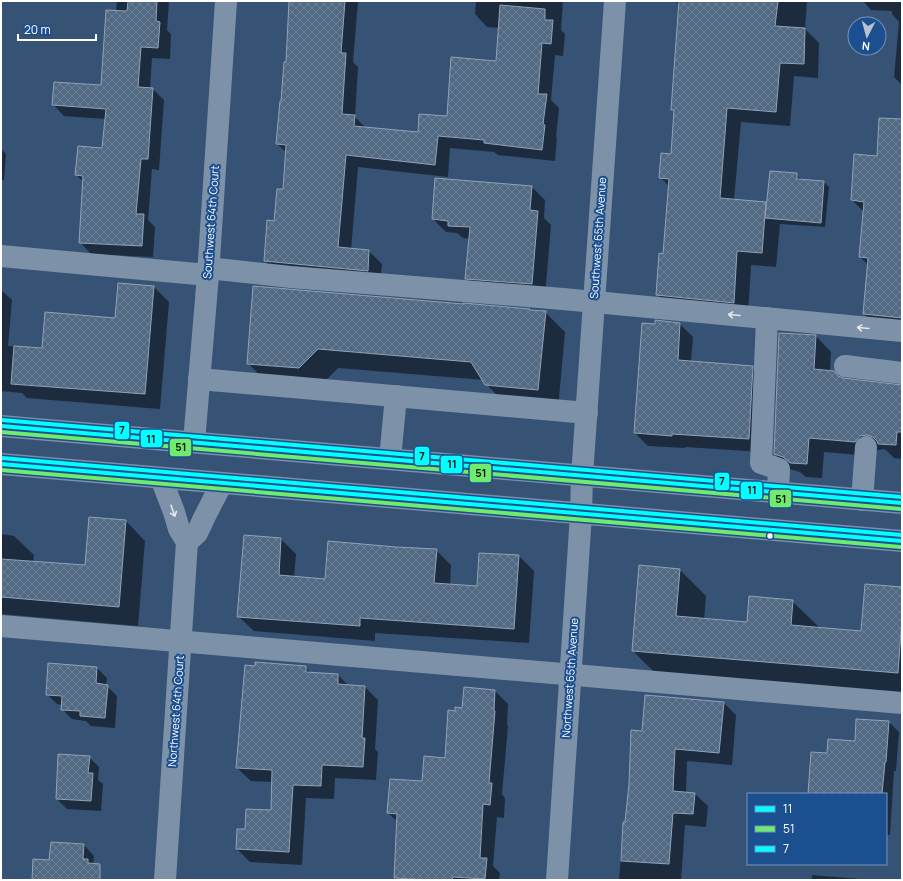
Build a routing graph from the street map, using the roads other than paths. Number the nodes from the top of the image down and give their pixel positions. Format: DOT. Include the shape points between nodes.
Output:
graph roads {
  1 [pos="226,1"];
  2 [pos="615,1"];
  3 [pos="1,256"];
  4 [pos="208,272"];
  5 [pos="594,302"];
  6 [pos="767,318"];
  7 [pos="902,332"];
  8 [pos="845,366"];
  9 [pos="902,373"];
  10 [pos="199,379"];
  11 [pos="396,396"];
  12 [pos="587,413"];
  13 [pos="1,426"];
  14 [pos="194,442"];
  15 [pos="866,447"];
  16 [pos="390,459"];
  17 [pos="1,464"];
  18 [pos="582,476"];
  19 [pos="161,478"];
  20 [pos="222,484"];
  21 [pos="778,492"];
  22 [pos="862,500"];
  23 [pos="902,503"];
  24 [pos="581,514"];
  25 [pos="902,541"];
  26 [pos="188,542"];
  27 [pos="1,626"];
  28 [pos="181,640"];
  29 [pos="571,673"];
  30 [pos="902,702"];
  31 [pos="165,880"];
  32 [pos="557,880"];
  1 -- 4 [label="street, Southwest 64th Court"];
  2 -- 5 [label="street, Southwest 65th Avenue"];
  3 -- 4 [label="street"];
  4 -- 5 [label="street"];
  4 -- 10 [label="street, Southwest 64th Court"];
  6 -- 5 [label="street, one-way"];
  5 -- 12 [label="street, Southwest 65th Avenue"];
  7 -- 6 [label="street, one-way"];
  6 -- 21 [label="street" via="761,463 779,469"];
  8 -- 9 [label="street"];
  10 -- 11 [label="street"];
  10 -- 14 [label="street, Southwest 64th Court"];
  11 -- 12 [label="street"];
  11 -- 16 [label="street"];
  12 -- 18 [label="street, Southwest 65th Avenue"];
  13 -- 14 [label="main road"];
  14 -- 16 [label="main road"];
  15 -- 22 [label="street"];
  16 -- 18 [label="main road"];
  17 -- 19 [label="main road"];
  18 -- 21 [label="main road"];
  18 -- 24 [label="street, Northwest 65th Avenue"];
  19 -- 20 [label="main road"];
  19 -- 26 [label="street, one-way" via="179,529"];
  20 -- 24 [label="main road"];
  20 -- 26 [label="street" via="198,533"];
  21 -- 22 [label="main road"];
  22 -- 23 [label="main road"];
  24 -- 25 [label="main road"];
  24 -- 29 [label="street, Northwest 65th Avenue"];
  26 -- 28 [label="street, Northwest 64th Court"];
  27 -- 28 [label="street"];
  28 -- 29 [label="street"];
  28 -- 31 [label="street, Northwest 64th Court"];
  29 -- 30 [label="street"];
  29 -- 32 [label="street, Northwest 65th Avenue"];
}
